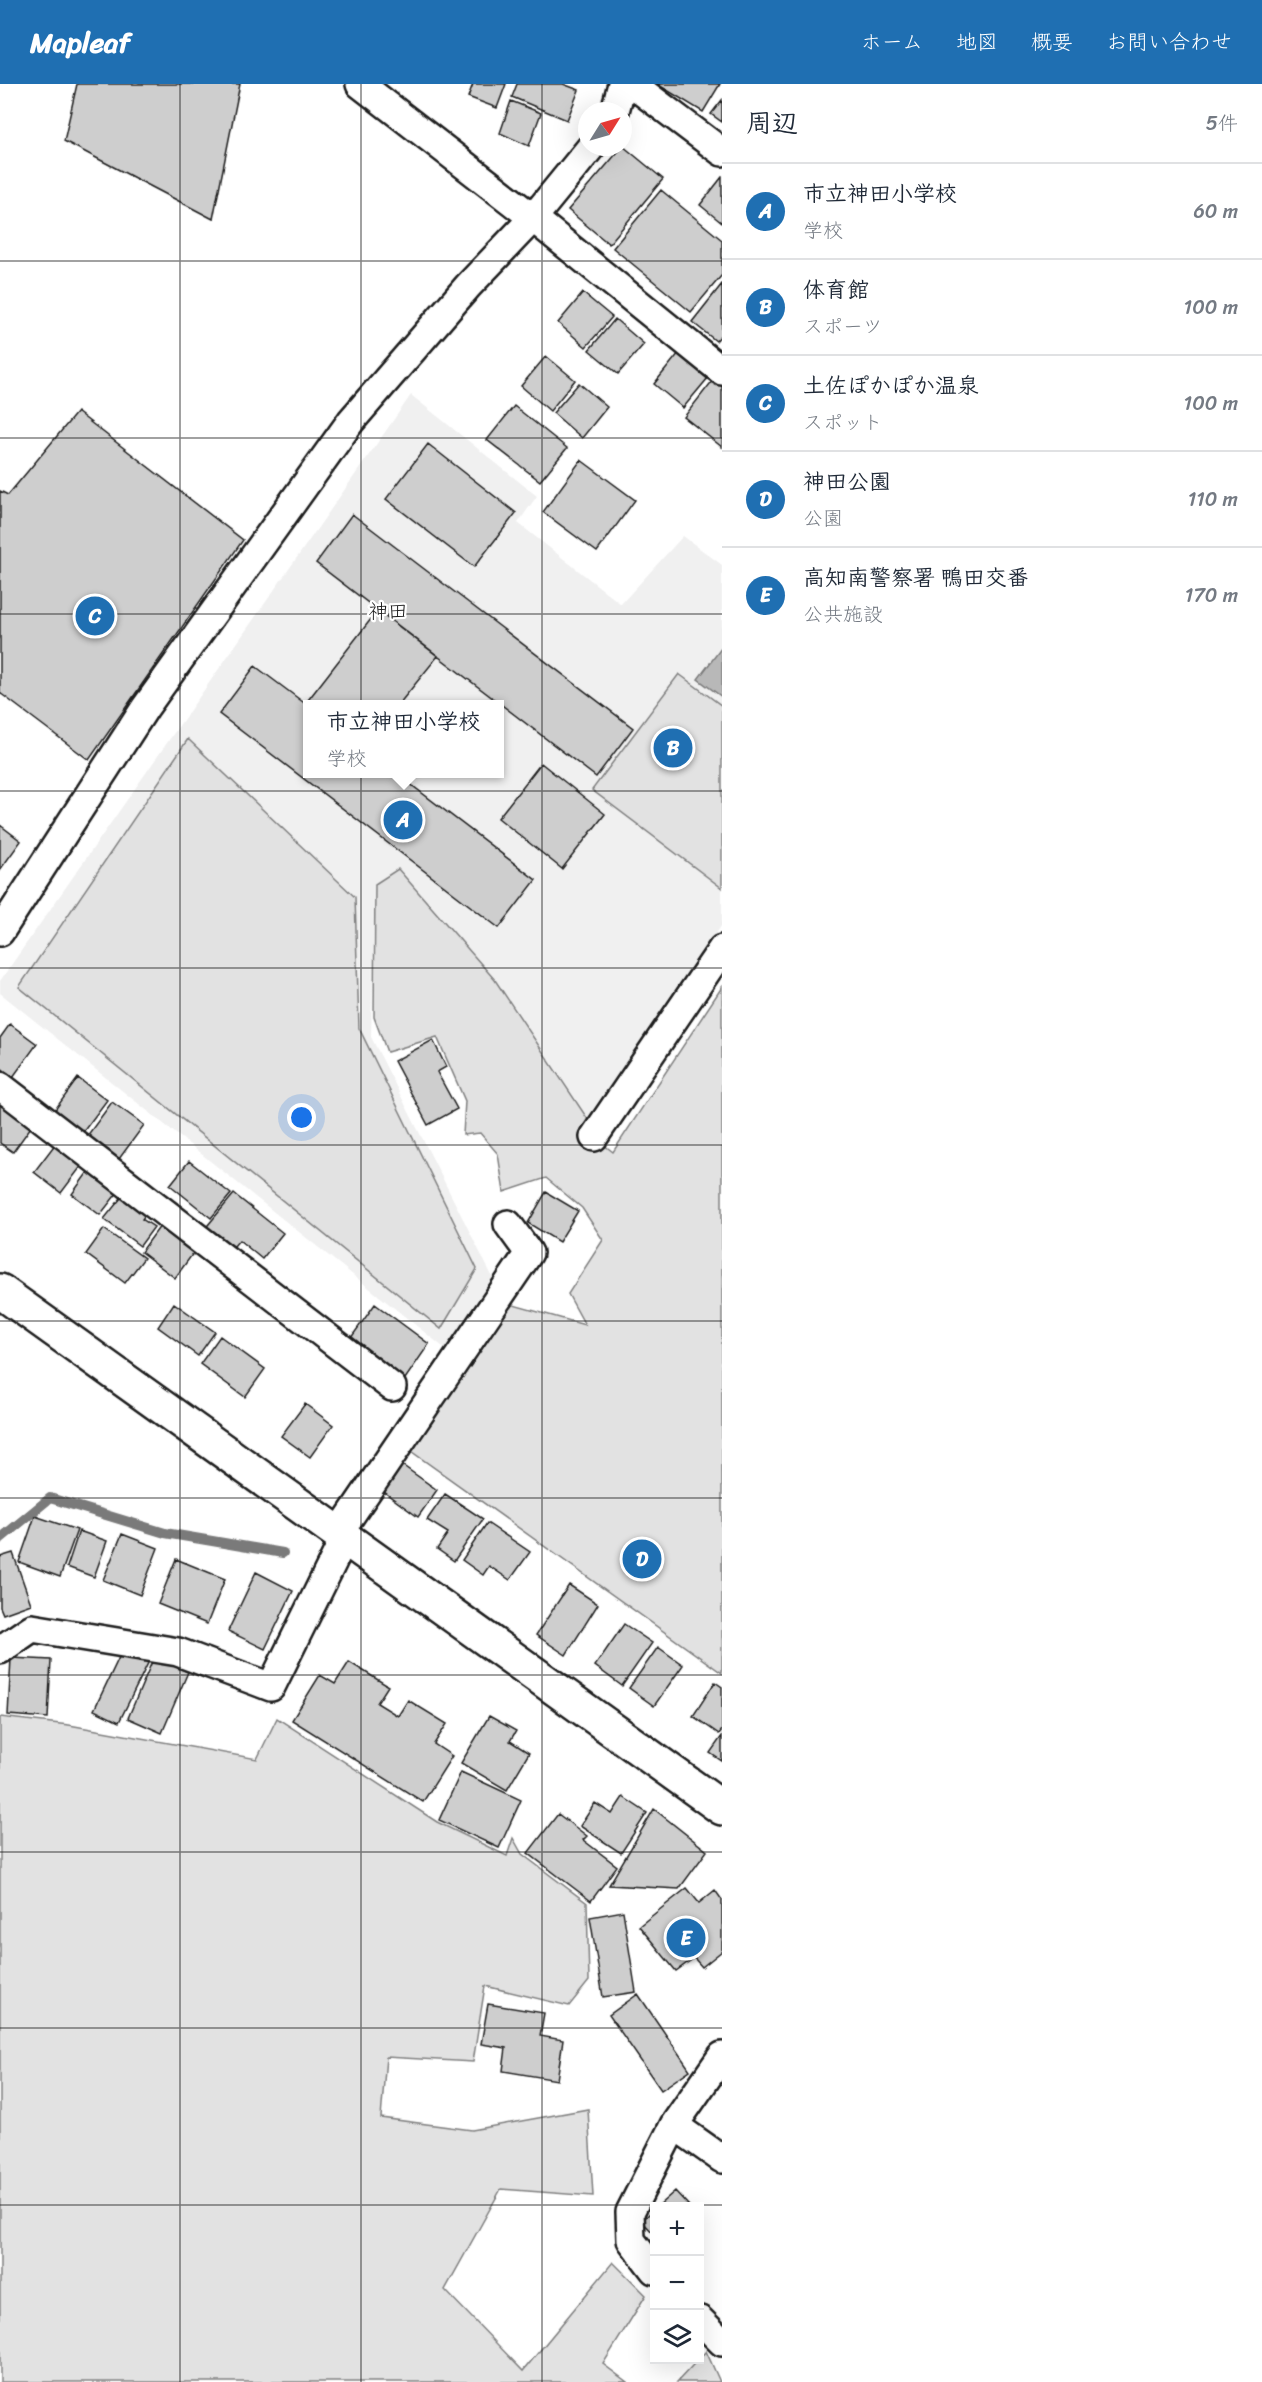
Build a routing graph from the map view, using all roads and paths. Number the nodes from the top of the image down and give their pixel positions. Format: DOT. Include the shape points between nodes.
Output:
graph roads {
  1 [pos="360,84"];
  2 [pos="622,84"];
  3 [pos="632,84"];
  4 [pos="617,102"];
  5 [pos="722,152"];
  6 [pos="584,156"];
  7 [pos="533,218"];
  8 [pos="722,371"];
  9 [pos="0,932"];
  10 [pos="722,949"];
  11 [pos="0,1086"];
  12 [pos="594,1137"];
  13 [pos="508,1224"];
  14 [pos="0,1292"];
  15 [pos="392,1387"];
  16 [pos="341,1537"];
  17 [pos="0,1650"];
  18 [pos="722,1808"];
  19 [pos="722,2056"];
  20 [pos="674,2125"];
  21 [pos="722,2159"];
  22 [pos="650,2265"];
  23 [pos="704,2325"];
  24 [pos="722,2343"];
  1 -- 7 [label="street"];
  2 -- 4 [label="street"];
  3 -- 5 [label="street"];
  6 -- 7 [label="street"];
  7 -- 8 [label="street"];
  7 -- 9 [label="street" via="468,286 351,421 146,708"];
  10 -- 12 [label="street"];
  11 -- 15 [label="street"];
  13 -- 16 [label="street" via="529,1253"];
  14 -- 16 [label="street"];
  16 -- 17 [label="street" via="271,1687 178,1652 32,1628"];
  16 -- 18 [label="street"];
  19 -- 20 [label="street"];
  20 -- 21 [label="street"];
  20 -- 22 [label="street" via="630,2212 631,2240"];
  23 -- 24 [label="street"];
}
